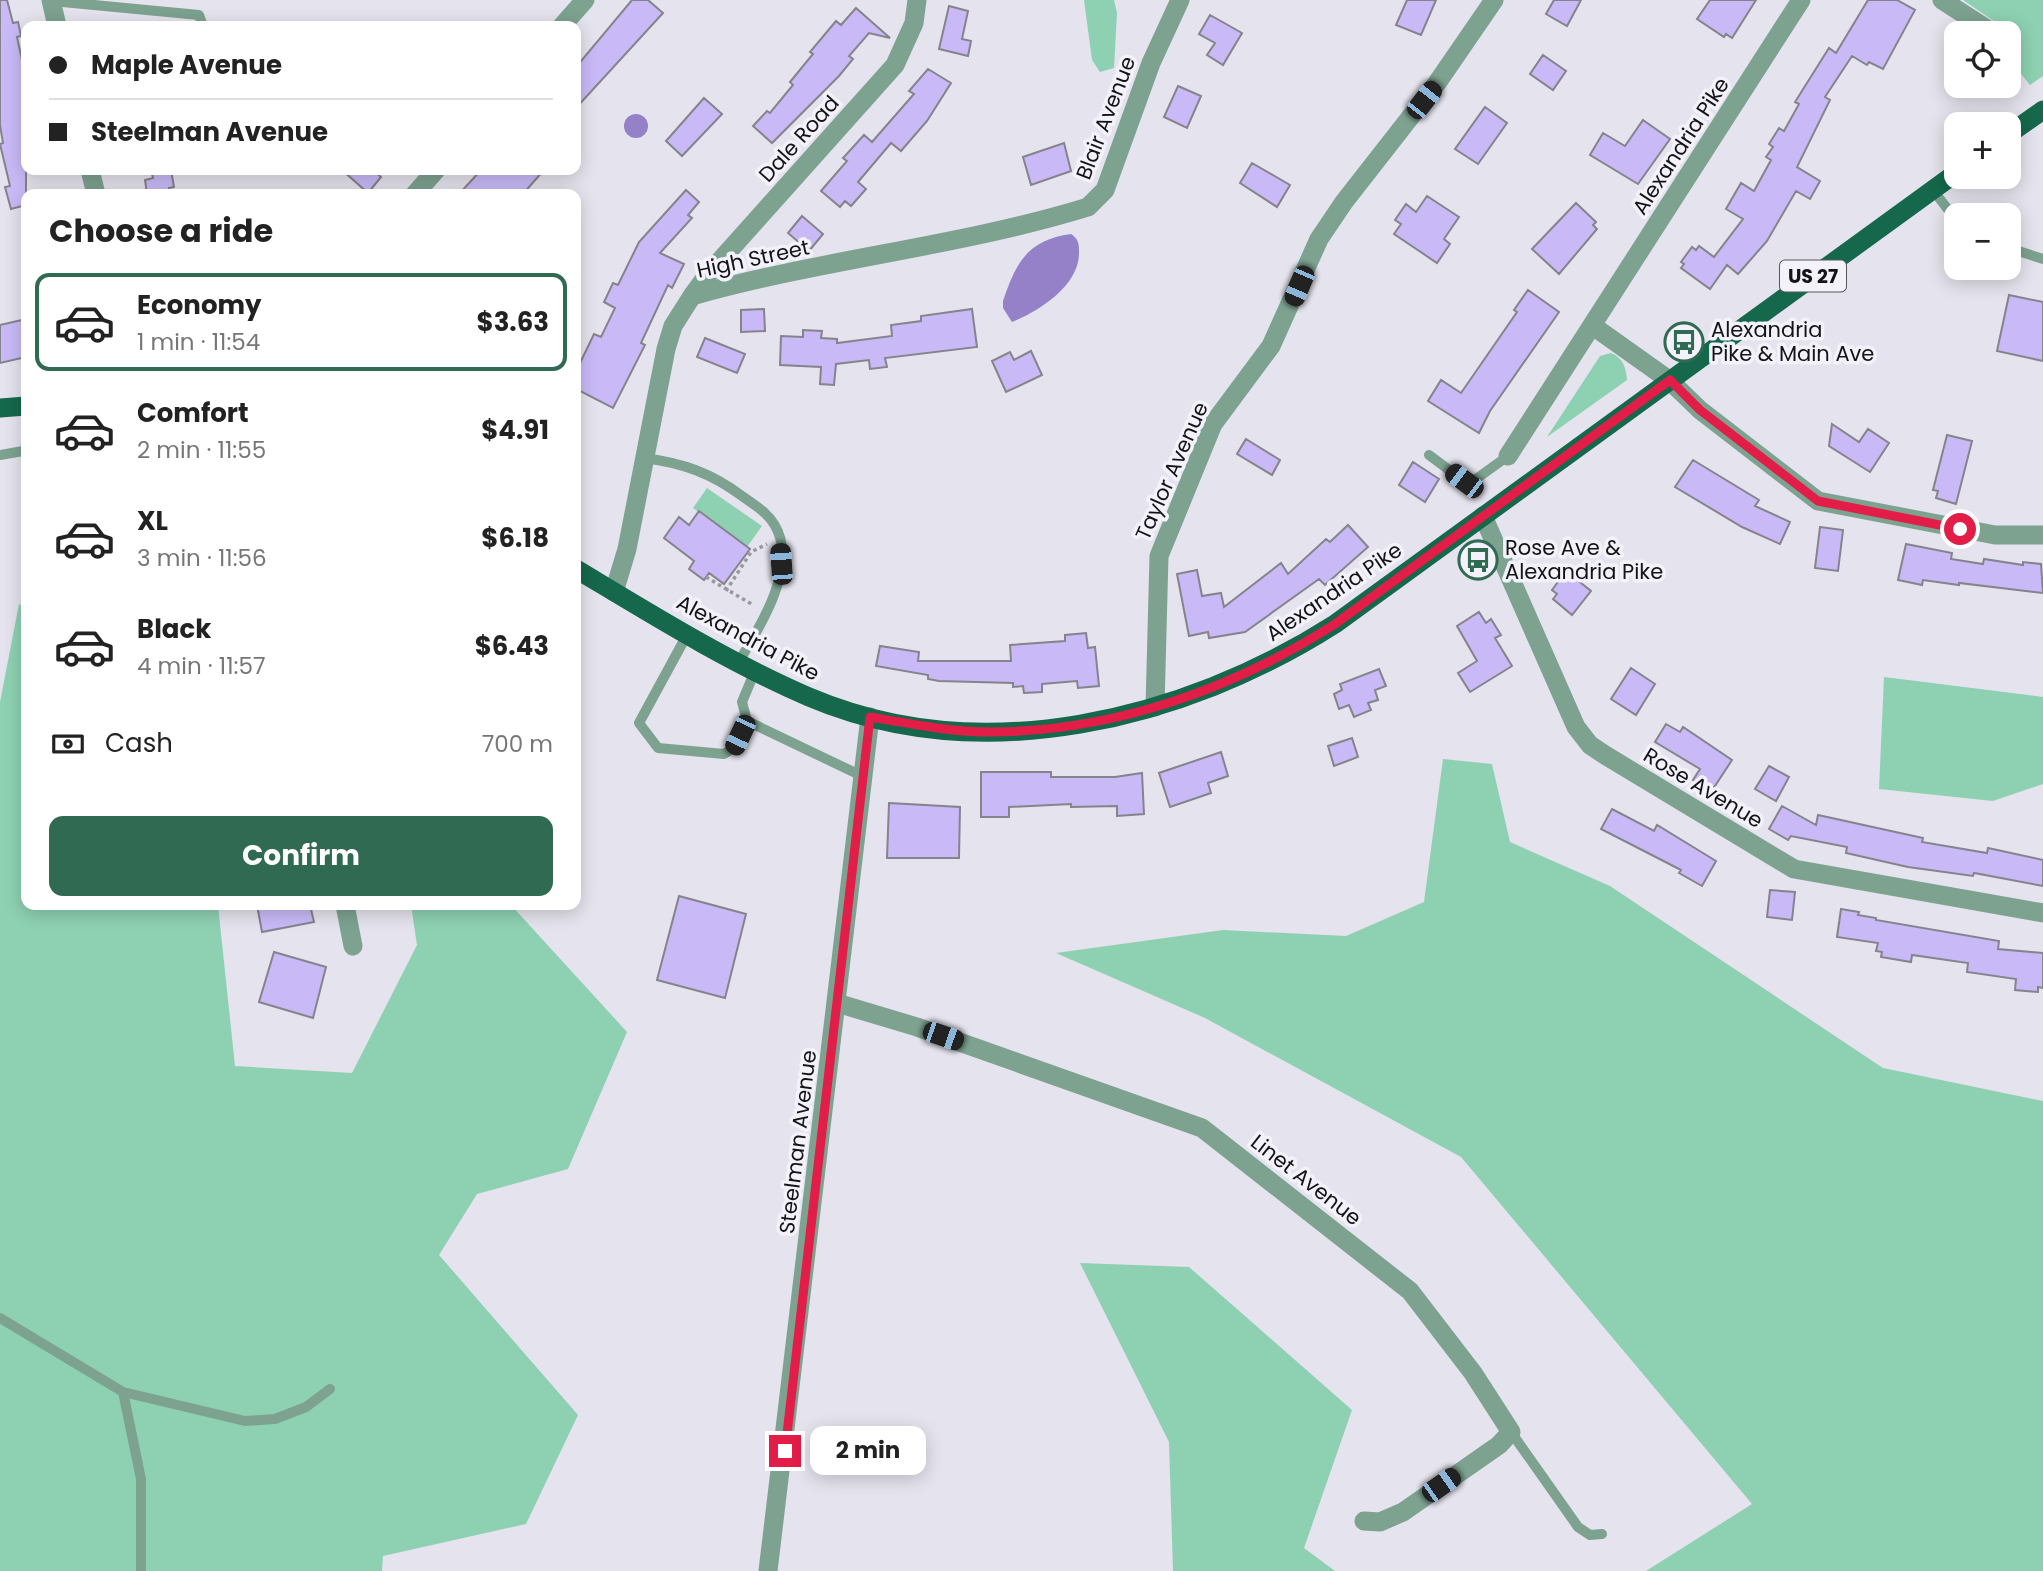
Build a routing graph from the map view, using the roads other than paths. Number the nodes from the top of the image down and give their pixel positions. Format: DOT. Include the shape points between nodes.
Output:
graph roads {
  1 [pos="52,0"];
  2 [pos="585,0"];
  3 [pos="917,0"];
  4 [pos="1180,0"];
  5 [pos="1494,0"];
  6 [pos="1801,0"];
  7 [pos="1942,0"];
  8 [pos="56,21"];
  9 [pos="201,21"];
  10 [pos="566,21"];
  11 [pos="1974,21"];
  12 [pos="2043,110"];
  13 [pos="2021,126"];
  14 [pos="432,175"];
  15 [pos="1944,182"];
  16 [pos="419,189"];
  17 [pos="1933,190"];
  18 [pos="1944,204"];
  19 [pos="1043,219"];
  20 [pos="2021,252"];
  21 [pos="2043,258"];
  22 [pos="692,296"];
  23 [pos="1593,326"];
  24 [pos="1670,380"];
  25 [pos="21,406"];
  26 [pos="0,408"];
  27 [pos="21,451"];
  28 [pos="0,455"];
  29 [pos="1429,455"];
  30 [pos="1508,456"];
  31 [pos="644,458"];
  32 [pos="1483,516"];
  33 [pos="2043,535"];
  34 [pos="581,572"];
  35 [pos="614,592"];
  36 [pos="688,633"];
  37 [pos="746,667"];
  38 [pos="1155,707"];
  39 [pos="870,717"];
  40 [pos="747,721"];
  41 [pos="863,777"];
  42 [pos="346,910"];
  43 [pos="2043,913"];
  44 [pos="352,946"];
  45 [pos="837,1003"];
  46 [pos="0,1318"];
  47 [pos="330,1389"];
  48 [pos="123,1392"];
  49 [pos="1511,1433"];
  50 [pos="1364,1521"];
  51 [pos="1602,1534"];
  52 [pos="141,1571"];
  53 [pos="768,1571"];
  1 -- 8 [label="street"];
  1 -- 9 [label="lane"];
  2 -- 10 [label="street"];
  3 -- 22 [label="street, Dale Road" via="914,23 895,65"];
  4 -- 19 [label="street, Blair Avenue" via="1151,63 1105,190 1087,207"];
  5 -- 38 [label="street, Taylor Avenue" via="1319,239 1271,346 1213,424 1159,556"];
  6 -- 23 [label="street, Alexandria Pike"];
  7 -- 11 [label="street"];
  12 -- 13 [label="main road"];
  14 -- 16 [label="street"];
  15 -- 17 [label="main road, Alexandria Pike / US 27"];
  17 -- 18 [label="lane"];
  17 -- 24 [label="main road, Alexandria Pike / US 27"];
  19 -- 22 [label="street, High Street" via="917,250 748,280"];
  20 -- 21 [label="lane"];
  22 -- 31 [label="street, High Street" via="673,326 666,349"];
  23 -- 24 [label="street"];
  23 -- 30 [label="street, Alexandria Pike"];
  24 -- 32 [label="main road, Alexandria Pike / US 27"];
  24 -- 33 [label="street" via="1709,417 1818,501 1995,535"];
  25 -- 26 [label="main road"];
  27 -- 28 [label="lane"];
  29 -- 30 [label="lane" via="1464,481 1476,479"];
  31 -- 35 [label="street, High Street"];
  31 -- 37 [label="lane" via="683,463 713,475 776,526 781,564 776,594"];
  32 -- 38 [label="main road, Alexandria Pike / US 27" via="1296,649 1215,688"];
  32 -- 43 [label="street, Rose Avenue" via="1559,693 1576,727 1598,750 1794,869"];
  34 -- 35 [label="main road, Alexandria Pike / US 27"];
  35 -- 36 [label="main road, Alexandria Pike / US 27"];
  36 -- 37 [label="main road, Alexandria Pike / US 27"];
  36 -- 40 [label="lane" via="639,723 658,748 724,754 734,748"];
  37 -- 39 [label="main road, Alexandria Pike / US 27" via="810,697"];
  37 -- 40 [label="lane" via="742,702"];
  38 -- 39 [label="main road, Alexandria Pike / US 27" via="1117,718 993,732 936,729"];
  39 -- 41 [label="street, Steelman Avenue"];
  40 -- 41 [label="lane"];
  41 -- 45 [label="street, Steelman Avenue"];
  42 -- 44 [label="street"];
  45 -- 49 [label="street, Linet Avenue" via="1202,1128 1410,1291 1473,1373"];
  45 -- 53 [label="street, Steelman Avenue"];
  46 -- 48 [label="lane"];
  47 -- 48 [label="lane" via="306,1407 275,1419 245,1422"];
  48 -- 52 [label="lane" via="142,1479"];
  49 -- 50 [label="street" via="1403,1512 1380,1522"];
  49 -- 51 [label="lane" via="1578,1527 1590,1535"];
}
